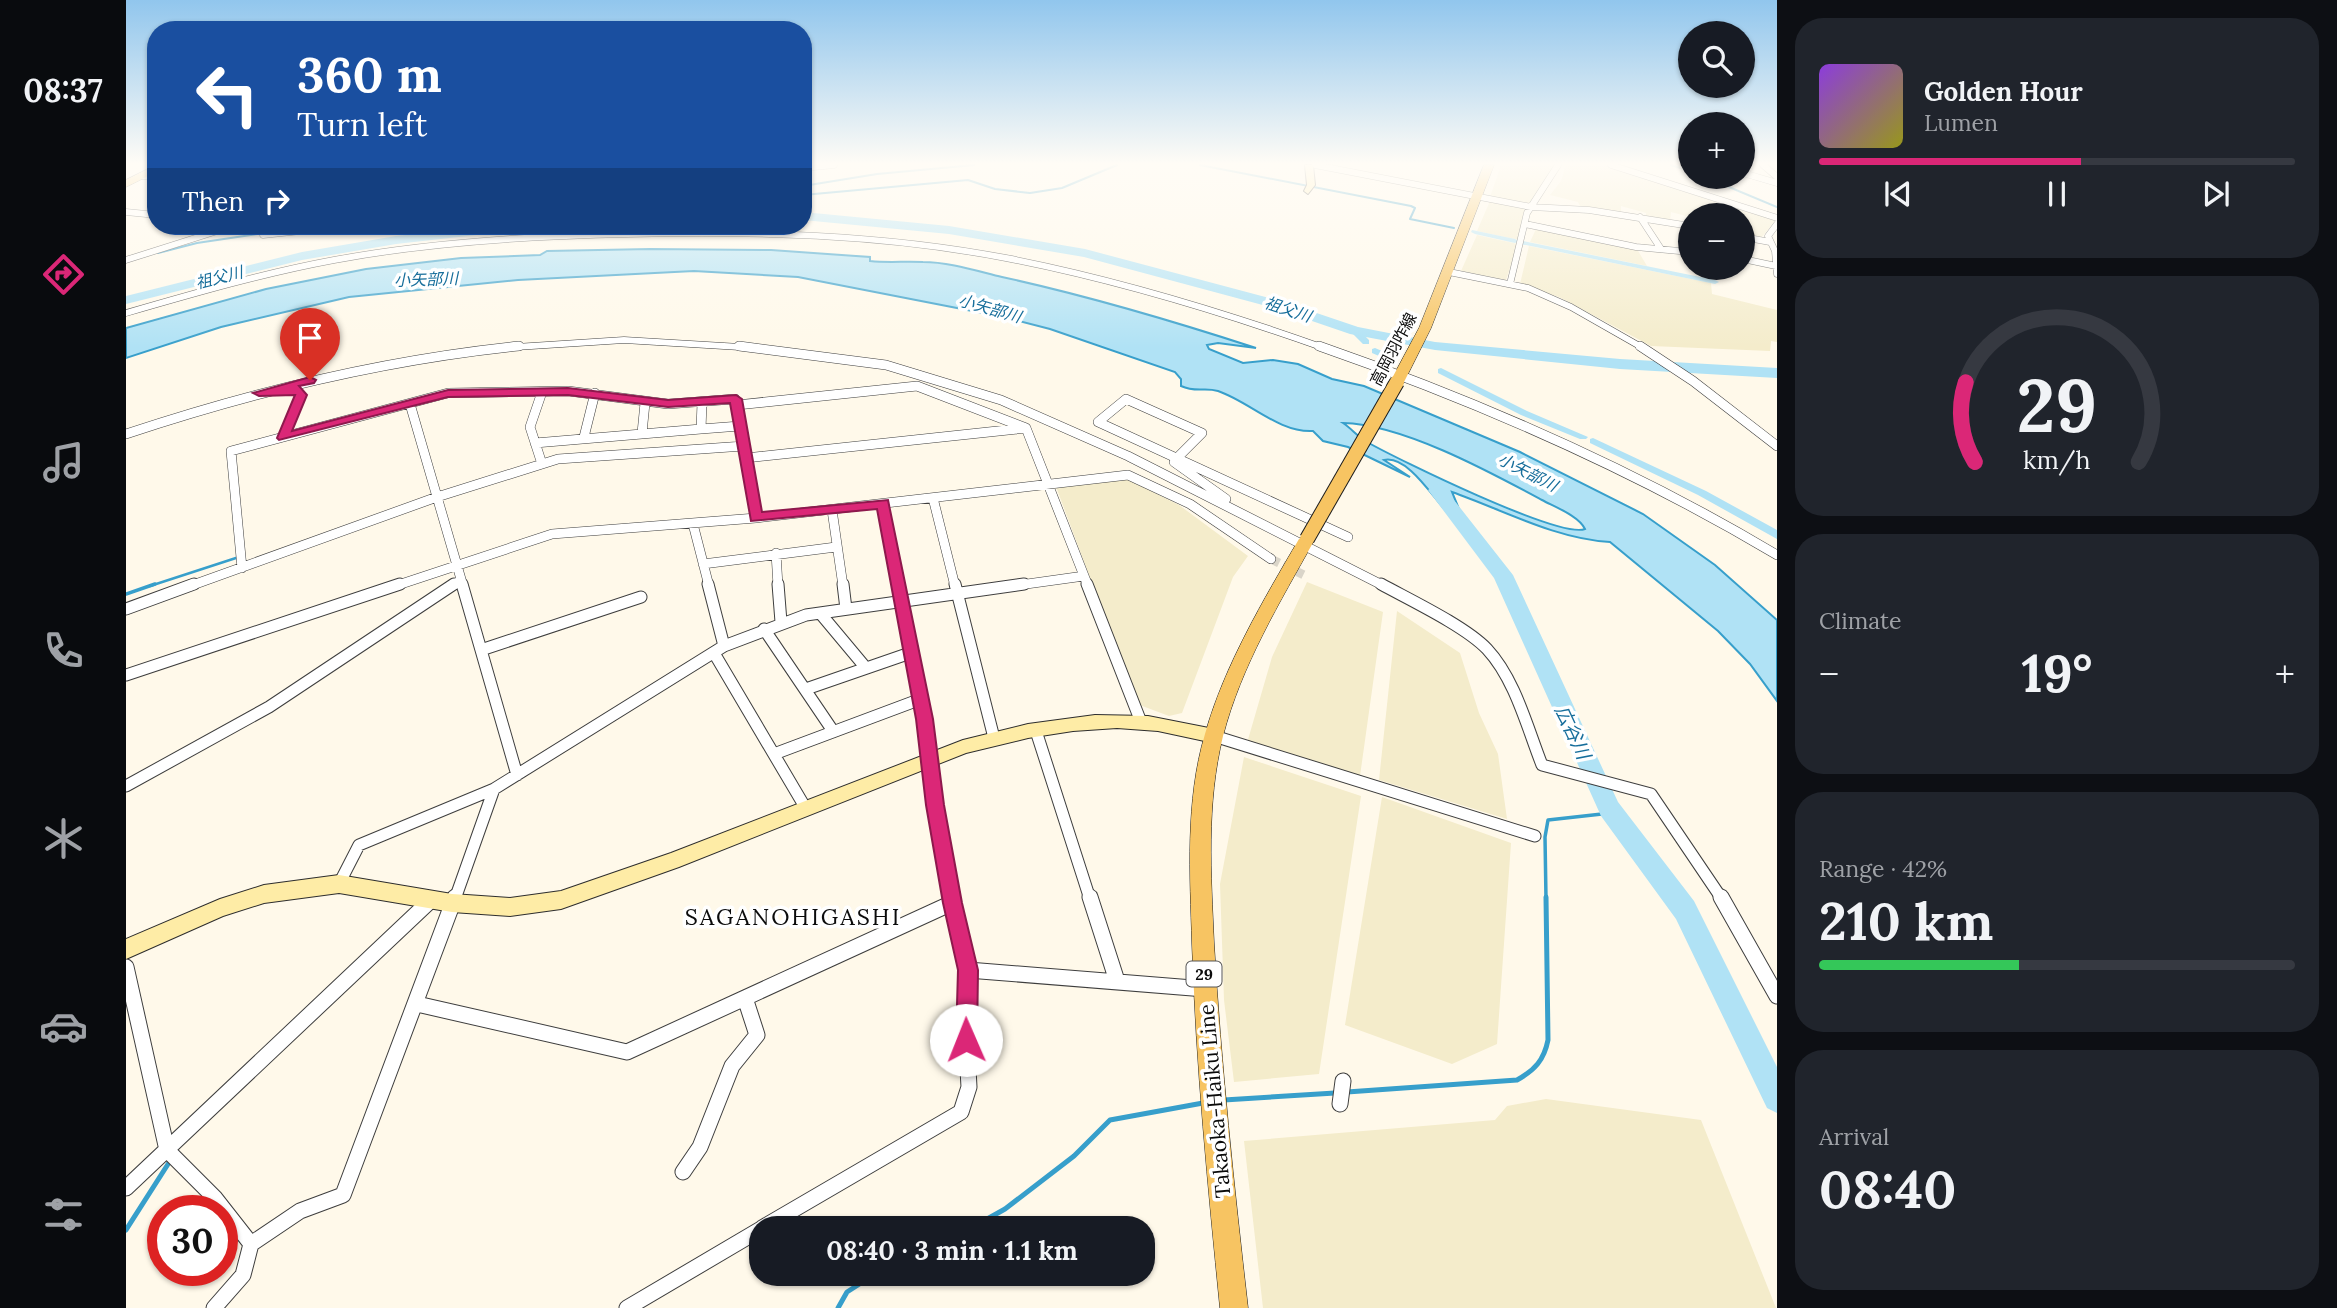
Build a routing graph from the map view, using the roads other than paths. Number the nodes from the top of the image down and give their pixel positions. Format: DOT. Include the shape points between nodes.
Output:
graph roads {
  1 [pos="1467,226"];
  2 [pos="1525,226"];
  3 [pos="1531,226"];
  4 [pos="1646,226"];
  5 [pos="1773,233"];
  6 [pos="205,235"];
  7 [pos="560,235"];
  8 [pos="812,235"];
  9 [pos="1755,239"];
  10 [pos="1770,242"];
  11 [pos="1661,249"];
  12 [pos="1678,251"];
  13 [pos="126,260"];
  14 [pos="1755,262"];
  15 [pos="1776,266"];
  16 [pos="1449,272"];
  17 [pos="1777,274"];
  18 [pos="1510,284"];
  19 [pos="126,313"];
  20 [pos="1398,379"];
  21 [pos="542,392"];
  22 [pos="259,393"];
  23 [pos="595,393"];
  24 [pos="645,403"];
  25 [pos="702,403"];
  26 [pos="410,404"];
  27 [pos="737,405"];
  28 [pos="740,426"];
  29 [pos="1026,428"];
  30 [pos="701,429"];
  31 [pos="642,433"];
  32 [pos="126,434"];
  33 [pos="584,437"];
  34 [pos="283,438"];
  35 [pos="535,443"];
  36 [pos="744,446"];
  37 [pos="1777,446"];
  38 [pos="1173,456"];
  39 [pos="746,458"];
  40 [pos="542,464"];
  41 [pos="1048,484"];
  42 [pos="437,498"];
  43 [pos="933,498"];
  44 [pos="883,503"];
  45 [pos="1233,508"];
  46 [pos="832,510"];
  47 [pos="756,517"];
  48 [pos="693,524"];
  49 [pos="1348,537"];
  50 [pos="1306,542"];
  51 [pos="836,547"];
  52 [pos="776,554"];
  53 [pos="1777,555"];
  54 [pos="1271,559"];
  55 [pos="703,564"];
  56 [pos="457,566"];
  57 [pos="242,568"];
  58 [pos="1084,576"];
  59 [pos="461,580"];
  60 [pos="957,594"];
  61 [pos="641,597"];
  62 [pos="903,601"];
  63 [pos="126,609"];
  64 [pos="846,609"];
  65 [pos="820,613"];
  66 [pos="781,622"];
  67 [pos="764,629"];
  68 [pos="724,646"];
  69 [pos="481,650"];
  70 [pos="913,652"];
  71 [pos="713,653"];
  72 [pos="866,668"];
  73 [pos="126,675"];
  74 [pos="806,689"];
  75 [pos="921,699"];
  76 [pos="1141,722"];
  77 [pos="833,731"];
  78 [pos="1036,731"];
  79 [pos="1214,736"];
  80 [pos="994,738"];
  81 [pos="774,754"];
  82 [pos="931,759"];
  83 [pos="517,775"];
  84 [pos="126,786"];
  85 [pos="494,789"];
  86 [pos="805,807"];
  87 [pos="1535,836"];
  88 [pos="339,884"];
  89 [pos="431,900"];
  90 [pos="452,903"];
  91 [pos="952,903"];
  92 [pos="126,949"];
  93 [pos="126,967"];
  94 [pos="968,970"];
  95 [pos="1117,981"];
  96 [pos="1205,989"];
  97 [pos="1777,996"];
  98 [pos="745,998"];
  99 [pos="417,1004"];
  100 [pos="1343,1081"];
  101 [pos="1340,1104"];
  102 [pos="167,1150"];
  103 [pos="683,1172"];
  104 [pos="126,1188"];
  105 [pos="784,1216"];
  106 [pos="749,1237"];
  107 [pos="251,1244"];
  108 [pos="214,1308"];
  109 [pos="627,1308"];
  110 [pos="1234,1308"];
  1 -- 16 [label="main road, 高岡羽咋線 / 29"];
  2 -- 18 [label="street"];
  3 -- 11 [label="street"];
  4 -- 11 [label="street"];
  5 -- 10 [label="street"];
  6 -- 13 [label="street"];
  7 -- 19 [label="street" via="436,246 293,268"];
  8 -- 20 [label="street" via="941,247 1042,267 1224,316"];
  9 -- 10 [label="street"];
  10 -- 15 [label="street"];
  11 -- 12 [label="street"];
  14 -- 15 [label="street"];
  15 -- 17 [label="street"];
  16 -- 18 [label="street"];
  16 -- 20 [label="main road, 高岡羽咋線 / 29"];
  18 -- 37 [label="street" via="1537,291 1648,351 1687,375"];
  20 -- 50 [label="main road, 高岡羽咋線 / 29, bridge"];
  20 -- 53 [label="street" via="1652,484"];
  21 -- 23 [label="street"];
  21 -- 26 [label="street" via="448,393"];
  21 -- 35 [label="street" via="530,427"];
  22 -- 32 [label="street"];
  22 -- 34 [label="street" via="297,390 301,395"];
  22 -- 45 [label="street" via="352,371 483,349 600,341 728,341 850,358 938,379 1005,403"];
  23 -- 24 [label="street"];
  23 -- 33 [label="street"];
  24 -- 25 [label="street"];
  24 -- 31 [label="street"];
  25 -- 27 [label="street" via="736,399"];
  25 -- 30 [label="street"];
  26 -- 34 [label="street"];
  26 -- 42 [label="street"];
  27 -- 28 [label="street"];
  27 -- 29 [label="street" via="917,386"];
  28 -- 30 [label="street"];
  28 -- 36 [label="street"];
  29 -- 39 [label="street"];
  29 -- 41 [label="street"];
  30 -- 31 [label="street"];
  31 -- 33 [label="street"];
  33 -- 35 [label="street"];
  34 -- 57 [label="street" via="231,451"];
  35 -- 40 [label="street"];
  36 -- 39 [label="street"];
  36 -- 40 [label="street" via="558,459"];
  38 -- 38 [label="street" via="1098,422 1126,399 1202,433"];
  38 -- 45 [label="street" via="1175,464"];
  38 -- 49 [label="street"];
  39 -- 47 [label="street"];
  40 -- 42 [label="street"];
  41 -- 43 [label="street"];
  41 -- 54 [label="street" via="1128,475 1190,504"];
  41 -- 58 [label="street"];
  42 -- 56 [label="street"];
  42 -- 57 [label="street"];
  43 -- 44 [label="street"];
  43 -- 60 [label="street"];
  44 -- 46 [label="street"];
  44 -- 62 [label="street"];
  45 -- 50 [label="street"];
  46 -- 47 [label="street"];
  46 -- 51 [label="street"];
  47 -- 48 [label="street"];
  48 -- 55 [label="street"];
  48 -- 56 [label="street" via="552,534"];
  50 -- 79 [label="main road, Takaoka-Haiku Line / 29" via="1247,645"];
  50 -- 97 [label="street" via="1485,646 1542,765 1651,794 1711,879"];
  51 -- 52 [label="street"];
  51 -- 64 [label="street"];
  52 -- 55 [label="street"];
  52 -- 66 [label="street"];
  55 -- 68 [label="street"];
  56 -- 59 [label="street"];
  56 -- 73 [label="street"];
  57 -- 63 [label="street"];
  58 -- 60 [label="street"];
  58 -- 76 [label="street"];
  59 -- 69 [label="street"];
  59 -- 84 [label="street" via="269,708"];
  60 -- 62 [label="street"];
  60 -- 80 [label="street"];
  61 -- 69 [label="street"];
  62 -- 64 [label="street"];
  62 -- 70 [label="street"];
  64 -- 65 [label="street"];
  65 -- 66 [label="street"];
  65 -- 72 [label="street"];
  66 -- 67 [label="street"];
  67 -- 68 [label="street"];
  67 -- 74 [label="street"];
  68 -- 71 [label="street"];
  69 -- 83 [label="street"];
  70 -- 72 [label="street"];
  70 -- 75 [label="street"];
  71 -- 81 [label="street"];
  71 -- 83 [label="street"];
  72 -- 74 [label="street"];
  74 -- 77 [label="street"];
  75 -- 77 [label="street"];
  75 -- 82 [label="street"];
  76 -- 78 [label="street" via="1106,721"];
  76 -- 79 [label="street"];
  77 -- 81 [label="street"];
  78 -- 80 [label="street"];
  78 -- 95 [label="street"];
  79 -- 87 [label="street"];
  79 -- 96 [label="main road, Takaoka-Haiku Line / 29" via="1200,850"];
  80 -- 82 [label="street"];
  81 -- 86 [label="street"];
  82 -- 86 [label="street"];
  82 -- 91 [label="street"];
  83 -- 85 [label="street"];
  85 -- 88 [label="street" via="359,845"];
  85 -- 90 [label="street"];
  86 -- 90 [label="street" via="561,900 510,907"];
  88 -- 89 [label="street"];
  88 -- 92 [label="street" via="264,894"];
  89 -- 90 [label="street"];
  89 -- 102 [label="street"];
  90 -- 99 [label="street"];
  91 -- 94 [label="street"];
  91 -- 98 [label="street"];
  93 -- 102 [label="street"];
  94 -- 95 [label="street"];
  94 -- 105 [label="street" via="969,1087 961,1112"];
  95 -- 96 [label="street"];
  96 -- 110 [label="main road, Takaoka-Haiku Line / 29"];
  98 -- 99 [label="street" via="627,1052"];
  98 -- 103 [label="street" via="757,1035 732,1066 700,1147"];
  99 -- 107 [label="street" via="343,1195 300,1210"];
  100 -- 101 [label="street"];
  102 -- 104 [label="street"];
  102 -- 107 [label="street" via="215,1198"];
  106 -- 109 [label="street"];
  107 -- 108 [label="street" via="243,1275"];
}
